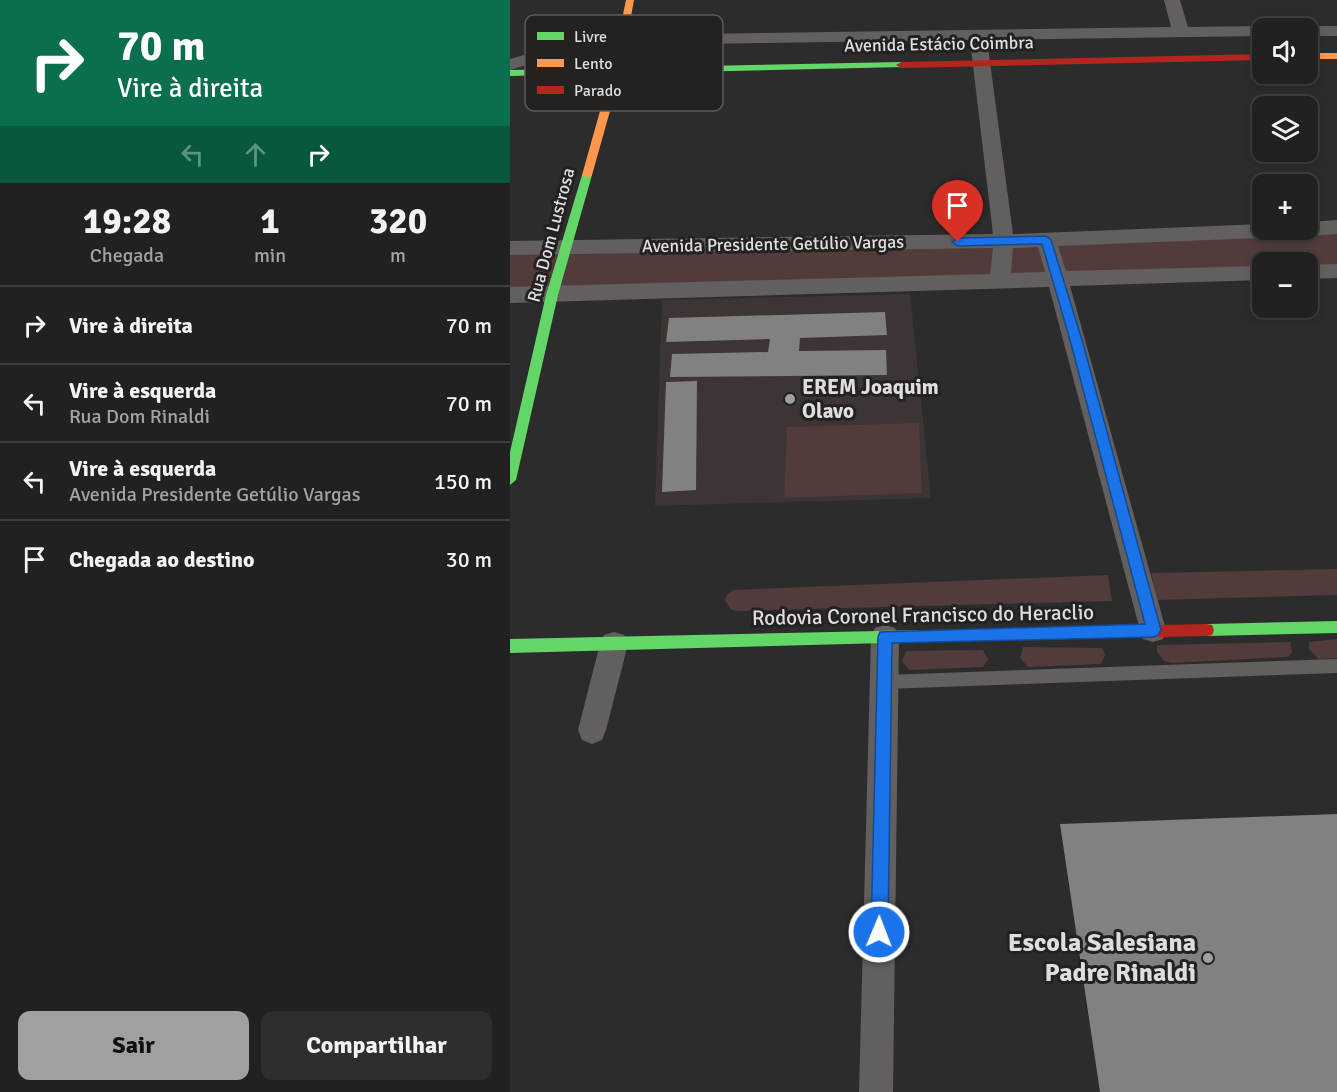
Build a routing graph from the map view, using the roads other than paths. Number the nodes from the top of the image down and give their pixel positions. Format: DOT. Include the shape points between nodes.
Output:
graph roads {
  1 [pos="630,0"];
  2 [pos="1172,0"];
  3 [pos="627,15"];
  4 [pos="1252,31"];
  5 [pos="1318,31"];
  6 [pos="1337,31"];
  7 [pos="1181,32"];
  8 [pos="978,34"];
  9 [pos="723,38"];
  10 [pos="1318,56"];
  11 [pos="1337,56"];
  12 [pos="1252,57"];
  13 [pos="525,60"];
  14 [pos="982,62"];
  15 [pos="510,64"];
  16 [pos="723,69"];
  17 [pos="510,73"];
  18 [pos="525,73"];
  19 [pos="604,111"];
  20 [pos="1337,227"];
  21 [pos="1318,228"];
  22 [pos="1252,231"];
  23 [pos="1046,240"];
  24 [pos="1004,241"];
  25 [pos="564,246"];
  26 [pos="510,248"];
  27 [pos="1337,271"];
  28 [pos="1318,272"];
  29 [pos="1252,273"];
  30 [pos="1059,280"];
  31 [pos="999,282"];
  32 [pos="510,295"];
  33 [pos="552,295"];
  34 [pos="517,422"];
  35 [pos="510,480"];
  36 [pos="1337,627"];
  37 [pos="1153,630"];
  38 [pos="885,637"];
  39 [pos="614,644"];
  40 [pos="510,645"];
  41 [pos="1337,666"];
  42 [pos="885,682"];
  43 [pos="592,730"];
  44 [pos="876,1092"];
  1 -- 3 [label="main road, Rua Dom Lustrosa"];
  2 -- 7 [label="street"];
  4 -- 7 [label="street, Avenida Estácio Coimbra"];
  5 -- 6 [label="street"];
  7 -- 8 [label="street, Avenida Estácio Coimbra"];
  8 -- 9 [label="street, Avenida Estácio Coimbra"];
  8 -- 14 [label="street"];
  10 -- 11 [label="main road"];
  12 -- 14 [label="main road, Avenida Estácio Coimbra"];
  13 -- 15 [label="street, Avenida Estácio Coimbra"];
  14 -- 16 [label="main road, Avenida Estácio Coimbra"];
  14 -- 24 [label="street"];
  17 -- 18 [label="main road, Avenida Estácio Coimbra"];
  19 -- 25 [label="main road, Rua Dom Lustrosa"];
  20 -- 21 [label="street"];
  22 -- 23 [label="street, Avenida Presidente Getúlio Vargas"];
  23 -- 24 [label="street, Avenida Presidente Getúlio Vargas"];
  23 -- 30 [label="street"];
  24 -- 25 [label="street, Avenida Presidente Getúlio Vargas"];
  24 -- 31 [label="street"];
  25 -- 26 [label="street, Avenida Presidente Getúlio Vargas"];
  25 -- 33 [label="main road, Rua Dom Lustrosa"];
  27 -- 28 [label="street"];
  29 -- 30 [label="street"];
  30 -- 31 [label="street"];
  30 -- 37 [label="street"];
  31 -- 33 [label="street"];
  32 -- 33 [label="street"];
  33 -- 34 [label="main road, Rua Dom Lustrosa"];
  34 -- 35 [label="main road, Rua Dom Lustrosa"];
  36 -- 37 [label="main road, Rodovia Coronel Francisco do Heraclio"];
  37 -- 38 [label="main road, Rodovia Coronel Francisco do Heraclio"];
  38 -- 39 [label="main road, Rodovia Coronel Francisco do Heraclio"];
  38 -- 42 [label="street"];
  39 -- 40 [label="main road, Rodovia Coronel Francisco do Heraclio"];
  39 -- 43 [label="street"];
  41 -- 42 [label="lane"];
  42 -- 44 [label="street"];
}
